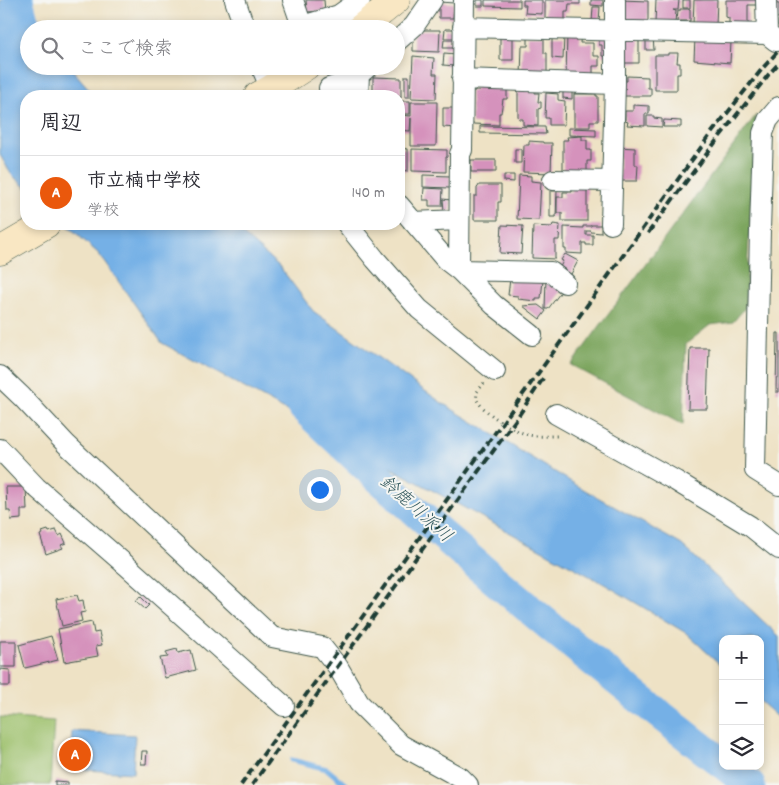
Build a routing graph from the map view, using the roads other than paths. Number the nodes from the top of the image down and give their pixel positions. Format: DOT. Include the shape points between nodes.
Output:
graph roads {
  1 [pos="235,0"];
  2 [pos="293,0"];
  3 [pos="360,0"];
  4 [pos="396,0"];
  5 [pos="432,0"];
  6 [pos="464,0"];
  7 [pos="615,0"];
  8 [pos="766,0"];
  9 [pos="243,20"];
  10 [pos="299,20"];
  11 [pos="325,20"];
  12 [pos="371,20"];
  13 [pos="463,27"];
  14 [pos="614,31"];
  15 [pos="405,34"];
  16 [pos="358,75"];
  17 [pos="363,75"];
  18 [pos="462,79"];
  19 [pos="322,80"];
  20 [pos="615,84"];
  21 [pos="265,88"];
  22 [pos="359,90"];
  23 [pos="779,107"];
  24 [pos="553,180"];
  25 [pos="612,181"];
  26 [pos="405,213"];
  27 [pos="459,220"];
  28 [pos="412,222"];
  29 [pos="611,224"];
  30 [pos="36,230"];
  31 [pos="352,230"];
  32 [pos="0,252"];
  33 [pos="459,270"];
  34 [pos="565,283"];
  35 [pos="532,335"];
  36 [pos="495,371"];
  37 [pos="0,376"];
  38 [pos="556,414"];
  39 [pos="0,449"];
  40 [pos="779,485"];
  41 [pos="779,549"];
  42 [pos="284,706"];
  43 [pos="468,785"];
  1 -- 9 [label="street"];
  2 -- 10 [label="street"];
  3 -- 11 [label="street" via="340,15"];
  4 -- 12 [label="street"];
  5 -- 15 [label="street"];
  6 -- 13 [label="street"];
  7 -- 14 [label="street"];
  8 -- 14 [label="street" via="771,37"];
  13 -- 14 [label="street"];
  13 -- 18 [label="street"];
  14 -- 20 [label="street"];
  16 -- 19 [label="street" via="348,82"];
  17 -- 22 [label="street"];
  18 -- 20 [label="street"];
  18 -- 27 [label="street"];
  19 -- 21 [label="street"];
  20 -- 25 [label="street"];
  23 -- 40 [label="street" via="768,120 764,133 755,470"];
  24 -- 25 [label="street"];
  25 -- 29 [label="street"];
  26 -- 28 [label="street"];
  27 -- 28 [label="street"];
  27 -- 33 [label="street"];
  28 -- 33 [label="street"];
  30 -- 32 [label="street"];
  31 -- 36 [label="street" via="419,309"];
  33 -- 34 [label="street" via="550,272"];
  33 -- 35 [label="street"];
  37 -- 43 [label="street" via="66,444 272,637 322,647 338,666 359,703 401,744"];
  38 -- 41 [label="street" via="676,481 750,526"];
  39 -- 42 [label="street" via="36,487"];
}
